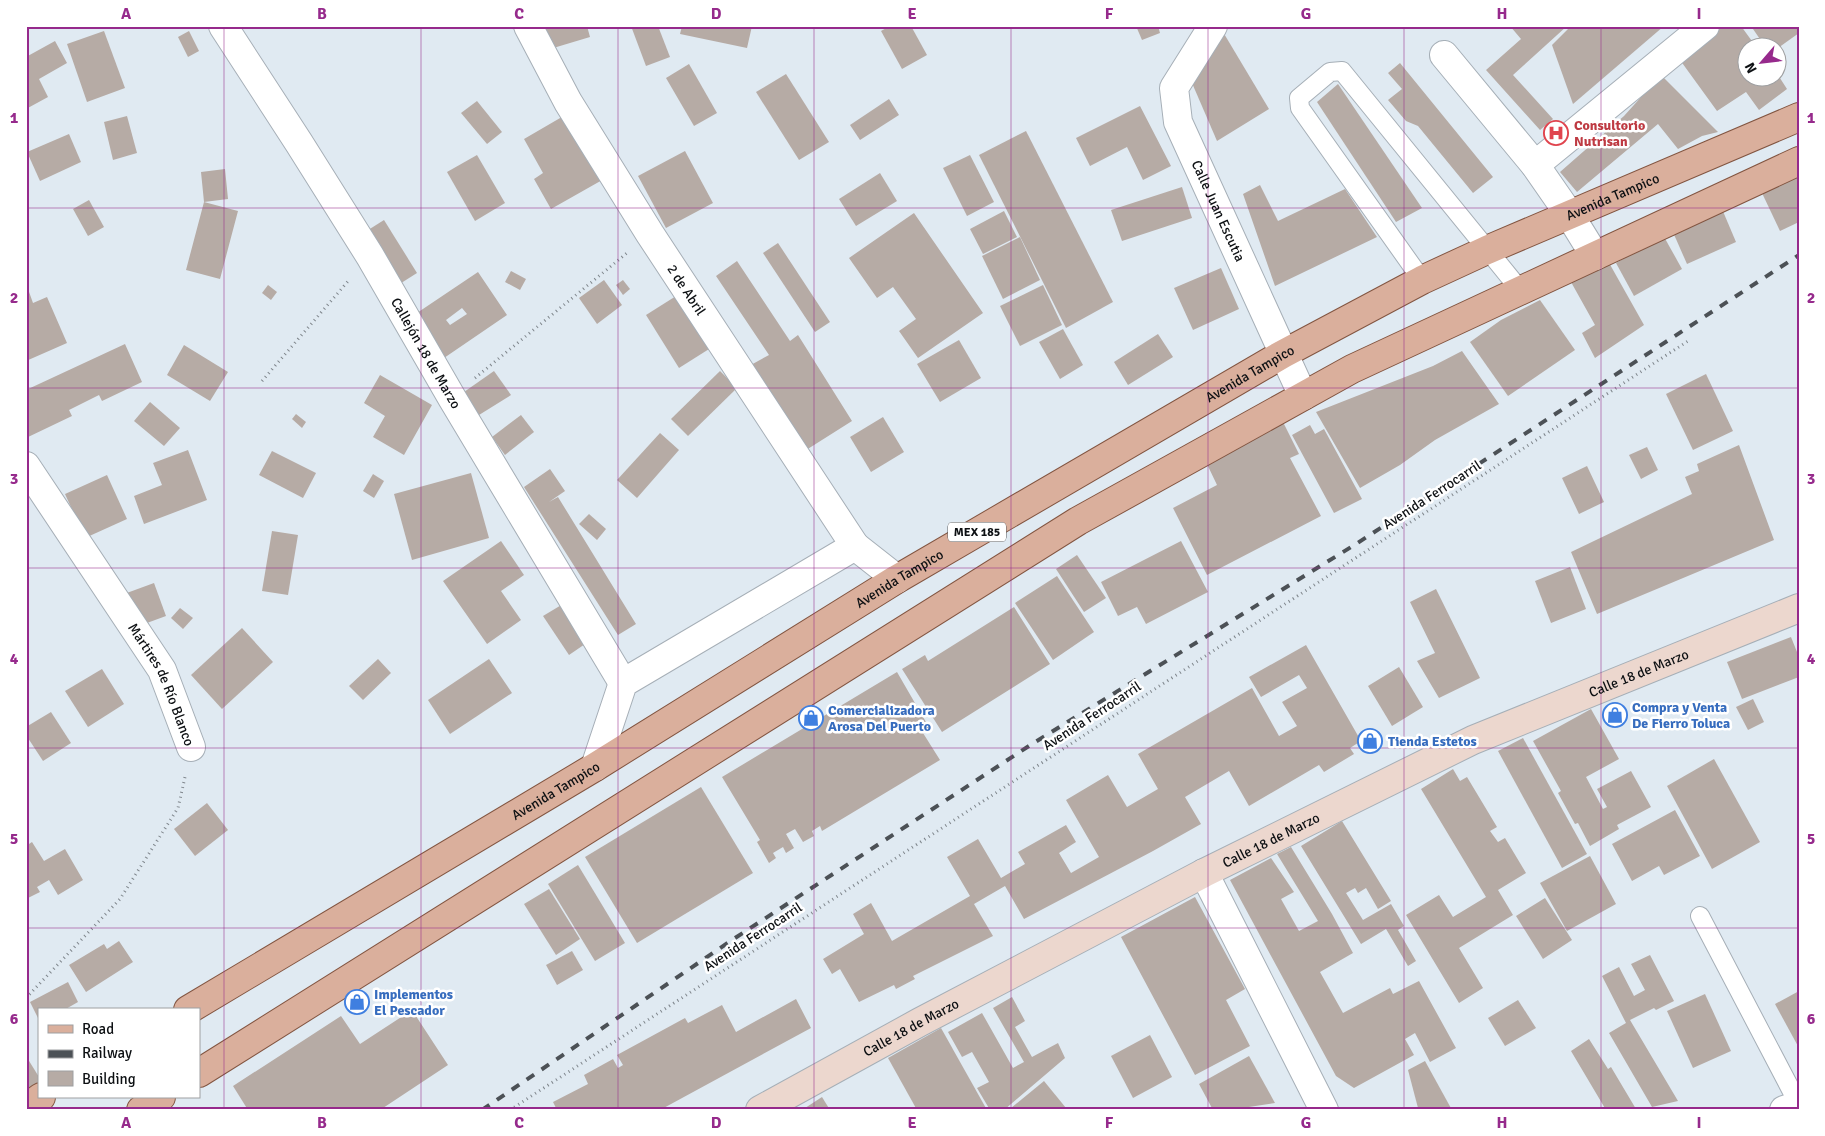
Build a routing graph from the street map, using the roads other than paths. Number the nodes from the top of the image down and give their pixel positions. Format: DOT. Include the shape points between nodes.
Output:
graph roads {
  1 [pos="223,26"];
  2 [pos="528,26"];
  3 [pos="1213,26"];
  4 [pos="1705,26"];
  5 [pos="1444,55"];
  6 [pos="1799,117"];
  7 [pos="1799,161"];
  8 [pos="1535,166"];
  9 [pos="1569,214"];
  10 [pos="1487,250"];
  11 [pos="1595,256"];
  12 [pos="1422,280"];
  13 [pos="1520,291"];
  14 [pos="1283,354"];
  15 [pos="1303,396"];
  16 [pos="26,466"];
  17 [pos="855,546"];
  18 [pos="897,578"];
  19 [pos="1799,608"];
  20 [pos="623,683"];
  21 [pos="191,747"];
  22 [pos="595,767"];
  23 [pos="1204,873"];
  24 [pos="1700,916"];
  25 [pos="191,1008"];
  26 [pos="200,1072"];
  27 [pos="40,1098"];
  28 [pos="159,1098"];
  29 [pos="1799,1105"];
  30 [pos="26,1108"];
  31 [pos="141,1110"];
  32 [pos="760,1110"];
  33 [pos="1324,1110"];
  34 [pos="1784,1110"];
  1 -- 20 [label="street, Callejón 18 de Marzo" via="370,256"];
  2 -- 17 [label="street, 2 de Abril" via="568,102 650,234"];
  3 -- 14 [label="street, Calle Juan Escutia" via="1174,88 1178,122"];
  4 -- 8 [label="street"];
  5 -- 8 [label="street"];
  6 -- 9 [label="main road, Avenida Tampico / MEX 185"];
  7 -- 11 [label="main road"];
  8 -- 9 [label="street"];
  9 -- 10 [label="main road, Avenida Tampico / MEX 185"];
  9 -- 11 [label="street"];
  10 -- 12 [label="main road, Avenida Tampico / MEX 185"];
  10 -- 12 [label="lane" via="1342,71 1330,72 1299,98 1300,108"];
  10 -- 13 [label="lane"];
  11 -- 13 [label="main road"];
  12 -- 14 [label="main road, Avenida Tampico / MEX 185"];
  13 -- 15 [label="main road" via="1352,369"];
  14 -- 15 [label="street, Calle Juan Escutia"];
  14 -- 18 [label="main road, Avenida Tampico / MEX 185"];
  15 -- 26 [label="main road" via="1078,521"];
  16 -- 21 [label="street, Mártires de Río Blanco" via="162,670"];
  17 -- 18 [label="street, 2 de Abril"];
  17 -- 20 [label="street"];
  18 -- 22 [label="main road, Avenida Tampico / MEX 185"];
  19 -- 23 [label="street, Calle 18 de Marzo" via="1473,740"];
  20 -- 22 [label="street"];
  22 -- 25 [label="main road, Avenida Tampico / MEX 185"];
  23 -- 32 [label="street, Calle 18 de Marzo"];
  23 -- 33 [label="street"];
  24 -- 29 [label="lane"];
  27 -- 30 [label="main road"];
  28 -- 31 [label="main road"];
  29 -- 34 [label="street"];
}
